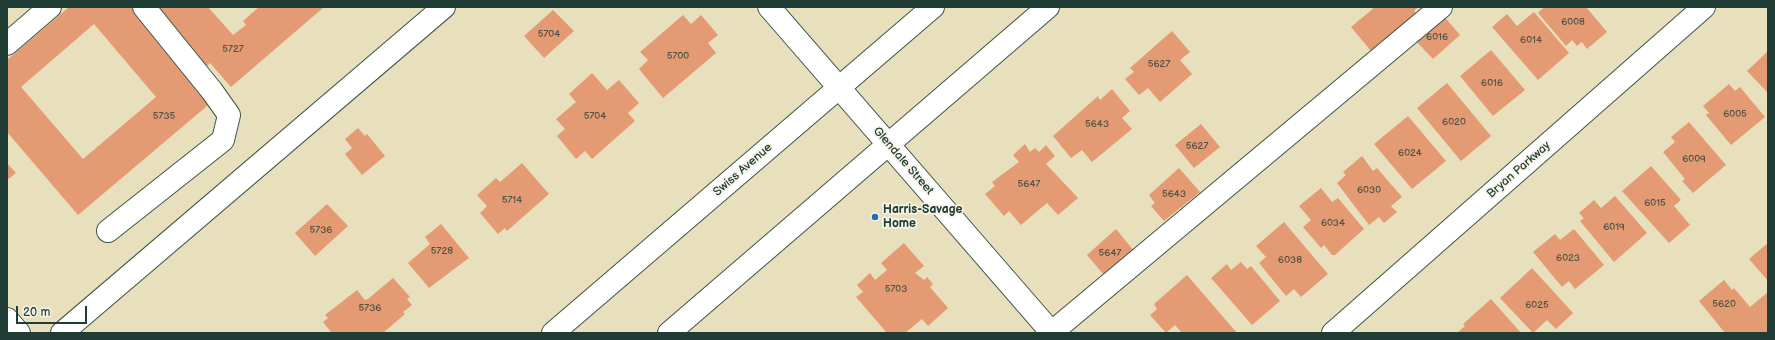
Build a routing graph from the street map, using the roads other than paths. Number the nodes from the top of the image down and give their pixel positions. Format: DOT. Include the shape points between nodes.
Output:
graph roads {
  1 [pos="50,7"];
  2 [pos="144,7"];
  3 [pos="444,7"];
  4 [pos="768,7"];
  5 [pos="933,7"];
  6 [pos="1048,7"];
  7 [pos="1441,7"];
  8 [pos="1704,7"];
  9 [pos="7,44"];
  10 [pos="839,88"];
  11 [pos="889,145"];
  12 [pos="108,231"];
  13 [pos="7,319"];
  14 [pos="19,333"];
  15 [pos="62,333"];
  16 [pos="554,333"];
  17 [pos="668,333"];
  18 [pos="1052,333"];
  19 [pos="1333,333"];
  1 -- 9 [label="street"];
  2 -- 12 [label="street" via="229,115 223,140"];
  3 -- 15 [label="street"];
  4 -- 10 [label="street, Glendale Street"];
  5 -- 10 [label="street, Swiss Avenue"];
  6 -- 11 [label="street"];
  7 -- 18 [label="street"];
  8 -- 19 [label="street, Bryan Parkway"];
  10 -- 11 [label="street, Glendale Street"];
  10 -- 16 [label="street, Swiss Avenue"];
  11 -- 17 [label="street"];
  11 -- 18 [label="street, Glendale Street"];
  13 -- 14 [label="street"];
}
